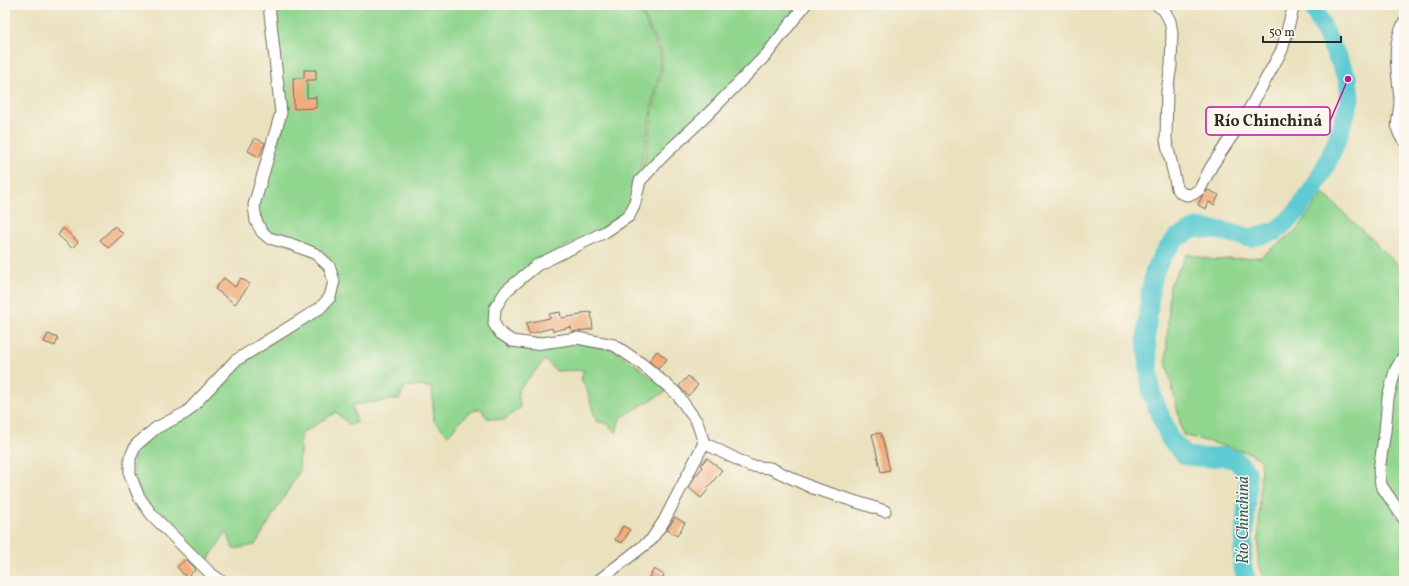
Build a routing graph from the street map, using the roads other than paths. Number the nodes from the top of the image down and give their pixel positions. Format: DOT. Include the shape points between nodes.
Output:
graph roads {
  1 [pos="269,5"];
  2 [pos="805,5"];
  3 [pos="1157,5"];
  4 [pos="1294,5"];
  5 [pos="1404,22"];
  6 [pos="1404,140"];
  7 [pos="1404,355"];
  8 [pos="704,443"];
  9 [pos="885,511"];
  10 [pos="1404,519"];
  11 [pos="221,581"];
  12 [pos="598,581"];
  1 -- 11 [label="street" via="281,113 254,205 256,221 269,238 316,254 329,266 334,281 330,297 320,308 235,362 187,412 156,428 136,445 130,458 130,475 139,497 152,515"];
  2 -- 8 [label="street" via="767,54 640,181 629,216 605,232 537,265 506,291 495,308 494,324 500,333 512,341 535,344 577,338 614,345 642,364 676,393 697,422"];
  3 -- 4 [label="street" via="1164,10 1170,21 1172,33 1166,140 1177,188 1187,195 1200,189 1211,167 1246,115 1282,50"];
  5 -- 6 [label="street" via="1399,32 1395,55 1400,104 1398,130"];
  7 -- 10 [label="street" via="1395,371 1388,398 1379,470 1381,485"];
  8 -- 9 [label="street" via="750,466 770,468 813,488"];
  8 -- 12 [label="street" via="664,521 651,540"];
}
